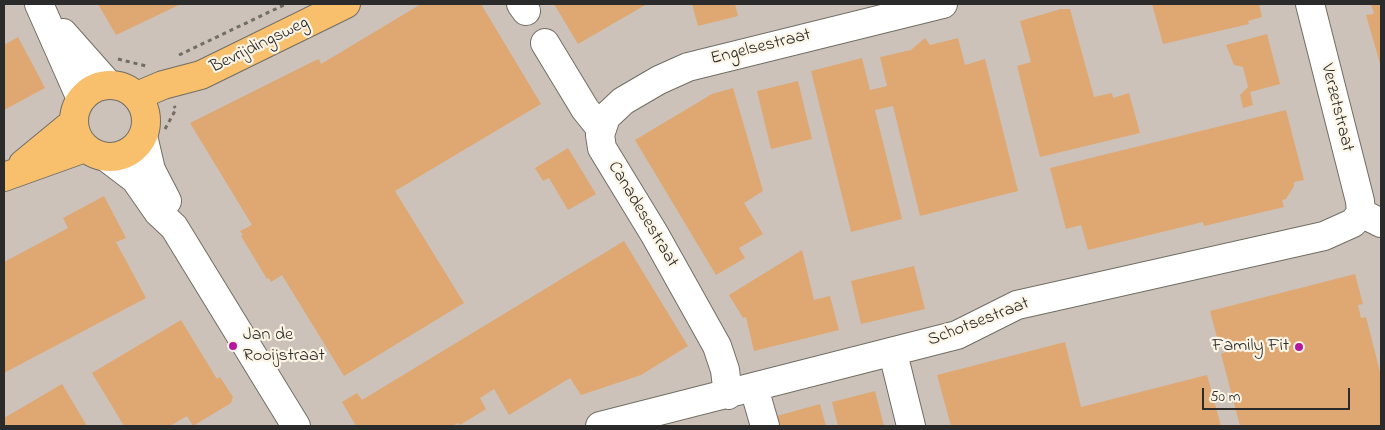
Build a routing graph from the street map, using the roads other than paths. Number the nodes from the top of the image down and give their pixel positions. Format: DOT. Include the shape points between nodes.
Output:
graph roads {
  1 [pos="346,4"];
  2 [pos="943,4"];
  3 [pos="1310,4"];
  4 [pos="41,6"];
  5 [pos="545,43"];
  6 [pos="109,85"];
  7 [pos="77,110"];
  8 [pos="147,120"];
  9 [pos="601,129"];
  10 [pos="96,152"];
  11 [pos="9,174"];
  12 [pos="1371,218"];
  13 [pos="174,227"];
  14 [pos="893,353"];
  15 [pos="754,388"];
  16 [pos="728,394"];
  17 [pos="293,420"];
  18 [pos="600,426"];
  19 [pos="764,426"];
  20 [pos="912,426"];
  1 -- 8 [label="main road, Bevrijdingsweg" via="201,75 163,84"];
  2 -- 9 [label="street, Engelsestraat" via="688,67 618,104 609,111"];
  3 -- 12 [label="street, Verzetstraat" via="1360,201"];
  4 -- 6 [label="street"];
  4 -- 7 [label="street"];
  5 -- 9 [label="street, Canadesestraat"];
  6 -- 7 [label="main road" via="90,90"];
  6 -- 8 [label="main road" via="119,85"];
  7 -- 10 [label="main road" via="78,139"];
  7 -- 11 [label="main road"];
  8 -- 10 [label="main road" via="128,152 118,156"];
  8 -- 13 [label="street" via="151,170 169,205"];
  9 -- 16 [label="street, Canadesestraat" via="602,148 717,346"];
  10 -- 11 [label="main road"];
  10 -- 13 [label="street" via="135,179 158,212"];
  12 -- 14 [label="street, Schotsestraat" via="1324,236 1017,305 957,335"];
  13 -- 17 [label="street"];
  14 -- 15 [label="street, Schotsestraat"];
  14 -- 20 [label="street"];
  15 -- 16 [label="street, Schotsestraat"];
  15 -- 19 [label="street"];
  16 -- 18 [label="street, Schotsestraat"];
}
